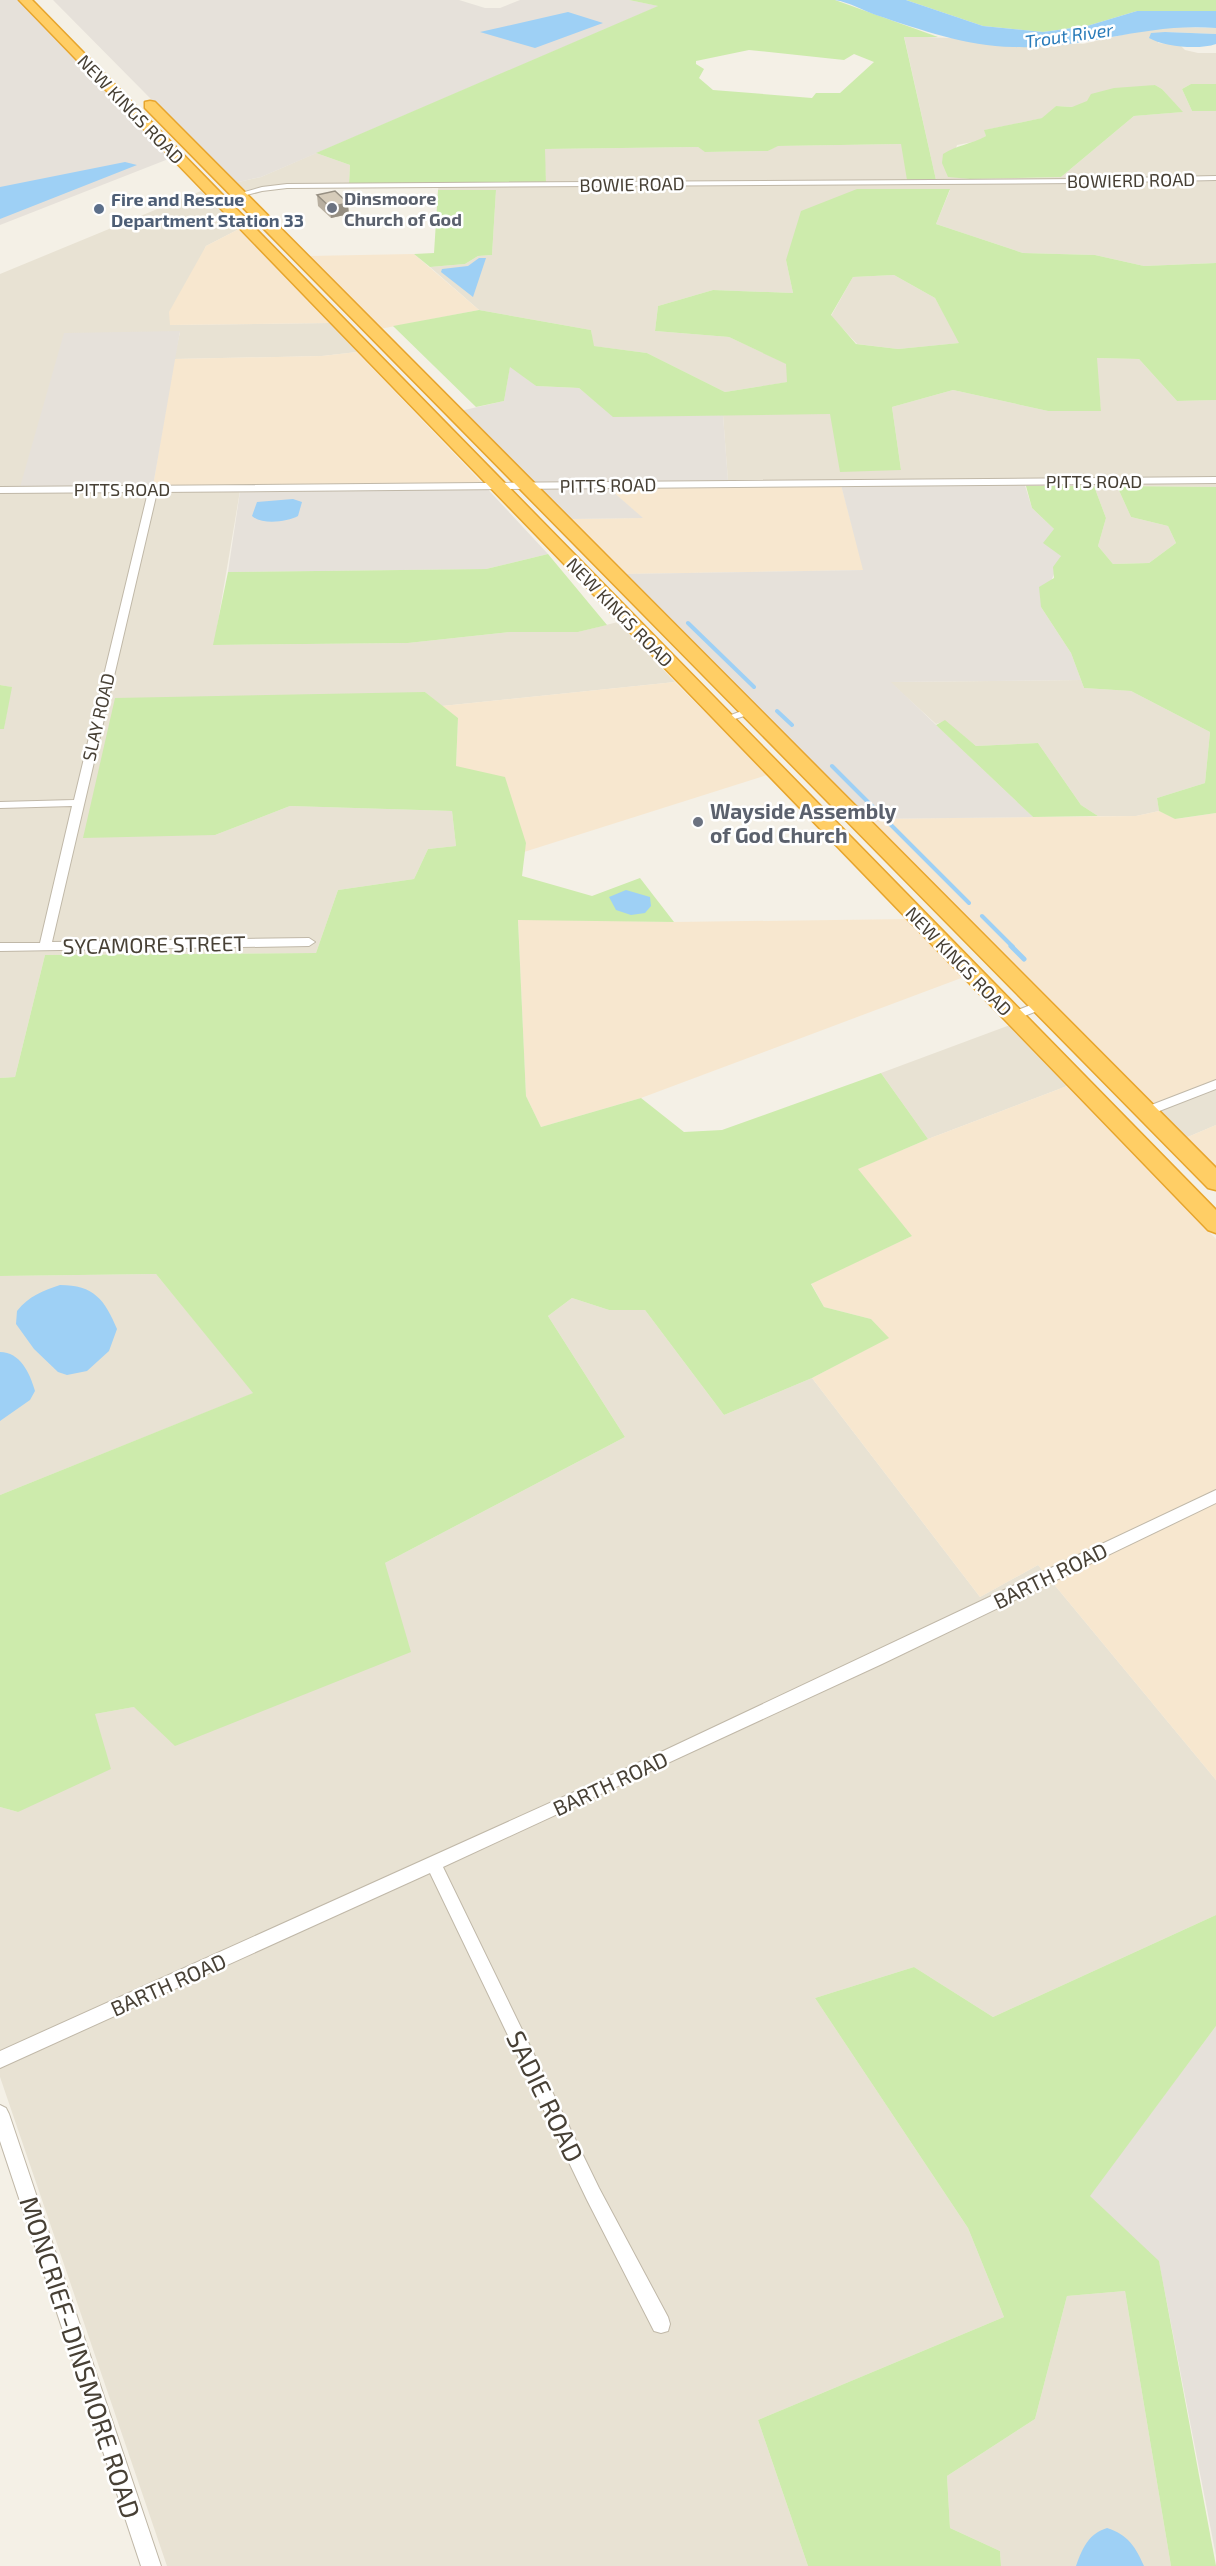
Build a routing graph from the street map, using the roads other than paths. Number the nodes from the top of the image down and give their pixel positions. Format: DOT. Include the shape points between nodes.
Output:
graph roads {
  1 [pos="25,0"];
  2 [pos="141,96"];
  3 [pos="207,163"];
  4 [pos="189,169"];
  5 [pos="1216,178"];
  6 [pos="1047,181"];
  7 [pos="239,195"];
  8 [pos="219,200"];
  9 [pos="367,324"];
  10 [pos="346,330"];
  11 [pos="1216,480"];
  12 [pos="498,486"];
  13 [pos="528,486"];
  14 [pos="153,489"];
  15 [pos="0,490"];
  16 [pos="750,711"];
  17 [pos="725,719"];
  18 [pos="78,803"];
  19 [pos="0,805"];
  20 [pos="309,942"];
  21 [pos="45,946"];
  22 [pos="0,947"];
  23 [pos="1041,1005"];
  24 [pos="1014,1016"];
  25 [pos="1216,1084"];
  26 [pos="1145,1112"];
  27 [pos="1216,1182"];
  28 [pos="1216,1224"];
  29 [pos="1216,1496"];
  30 [pos="434,1865"];
  31 [pos="0,2060"];
  32 [pos="0,2114"];
  33 [pos="661,2324"];
  34 [pos="151,2566"];
  1 -- 4 [label="highway, NEW KINGS ROAD"];
  2 -- 3 [label="highway, NEW KINGS ROAD"];
  3 -- 4 [label="street"];
  3 -- 7 [label="highway, NEW KINGS ROAD"];
  4 -- 8 [label="highway, NEW KINGS ROAD"];
  5 -- 6 [label="street, BOWIERD ROAD"];
  6 -- 7 [label="street, BOWIE ROAD" via="287,186"];
  7 -- 8 [label="street, BOWIE ROAD"];
  7 -- 9 [label="highway, NEW KINGS ROAD"];
  8 -- 10 [label="highway, NEW KINGS ROAD"];
  9 -- 10 [label="street"];
  9 -- 13 [label="highway, NEW KINGS ROAD"];
  10 -- 12 [label="highway, NEW KINGS ROAD"];
  11 -- 13 [label="street, PITTS ROAD"];
  12 -- 13 [label="street, PITTS ROAD"];
  12 -- 14 [label="street, PITTS ROAD"];
  12 -- 17 [label="highway, NEW KINGS ROAD"];
  13 -- 16 [label="highway, NEW KINGS ROAD"];
  14 -- 15 [label="street, PITTS ROAD"];
  14 -- 18 [label="street, SLAY ROAD"];
  16 -- 17 [label="street"];
  16 -- 23 [label="highway, NEW KINGS ROAD"];
  17 -- 24 [label="highway, NEW KINGS ROAD"];
  18 -- 19 [label="street"];
  18 -- 21 [label="street, SLAY ROAD"];
  20 -- 21 [label="street, SYCAMORE STREET"];
  21 -- 22 [label="street, SYCAMORE STREET"];
  23 -- 24 [label="street"];
  23 -- 26 [label="highway, NEW KINGS ROAD"];
  24 -- 28 [label="highway, NEW KINGS ROAD"];
  25 -- 26 [label="street"];
  26 -- 27 [label="highway, NEW KINGS ROAD"];
  29 -- 30 [label="street, BARTH ROAD"];
  30 -- 31 [label="street, BARTH ROAD"];
  30 -- 33 [label="street, SADIE ROAD" via="593,2194"];
  32 -- 34 [label="street, MONCRIEF-DINSMORE ROAD"];
}
